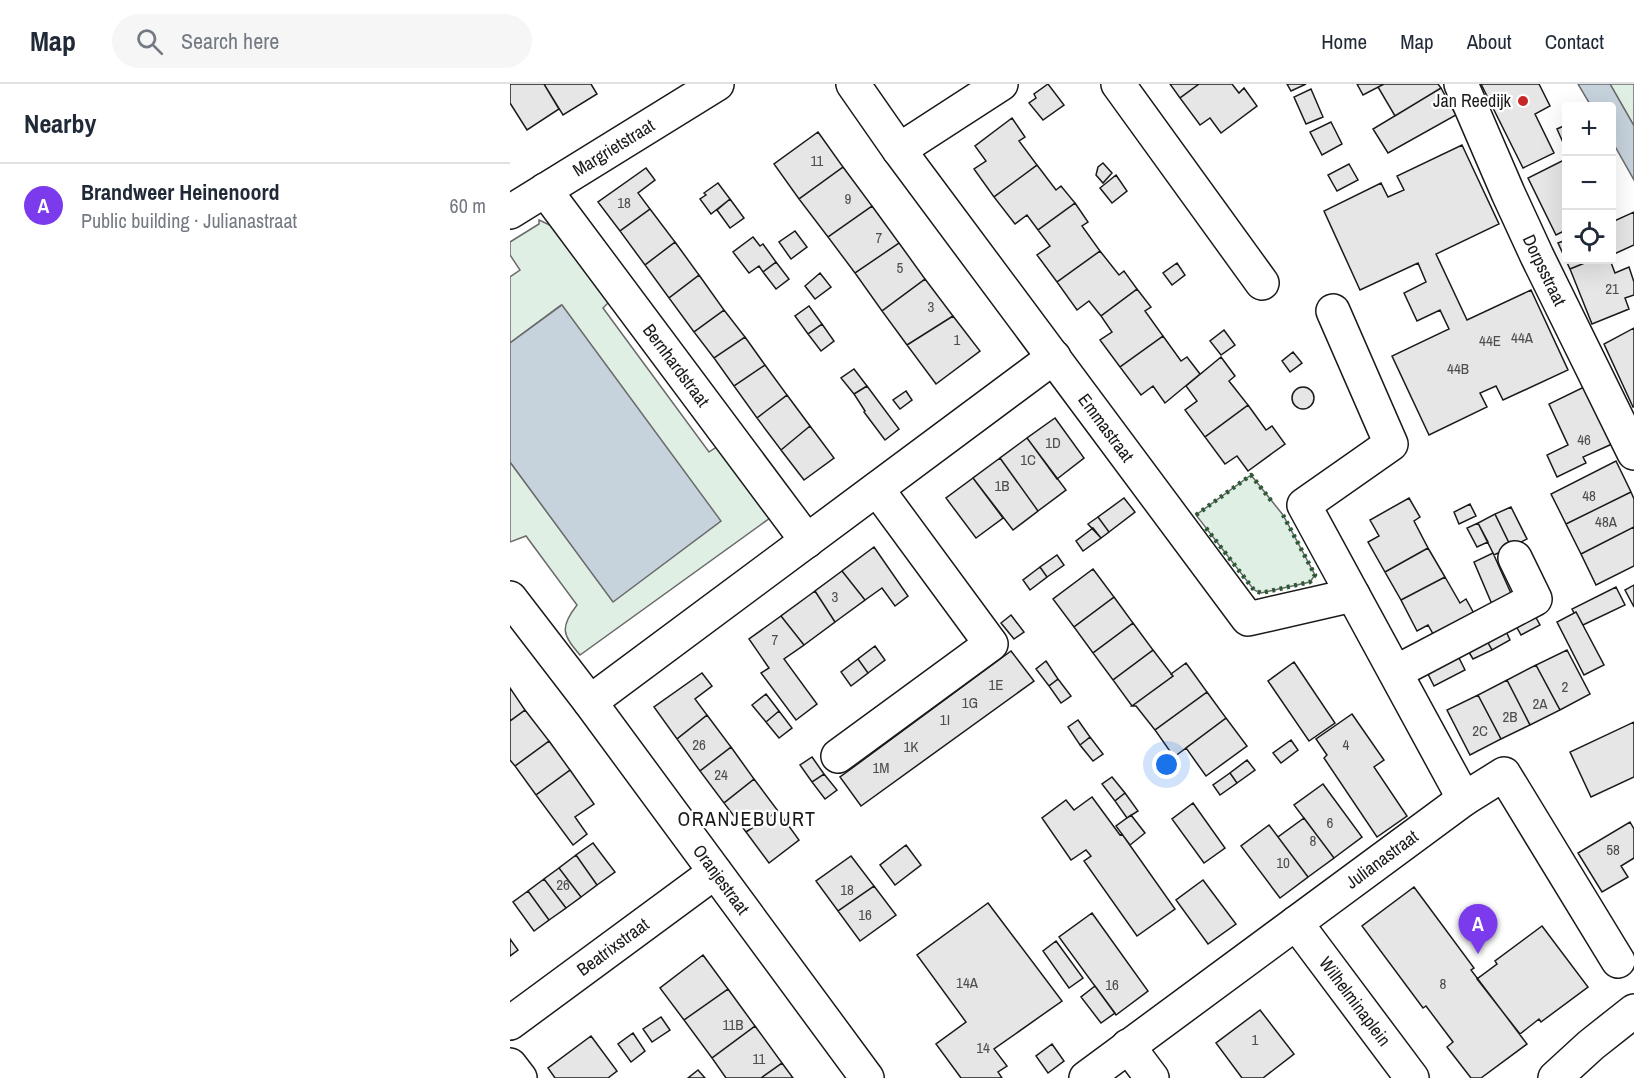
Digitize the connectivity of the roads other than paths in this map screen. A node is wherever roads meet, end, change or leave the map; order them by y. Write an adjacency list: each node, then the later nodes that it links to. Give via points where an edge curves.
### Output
1 (717, 84): 7 (street, Margrietstraat)
2 (853, 84): 6 (street, Emmastraat)
3 (1001, 84): 6 (street)
4 (1118, 84): 9 (street)
5 (1461, 84): 12 (street, Dorpsstraat, via 1557,300)
6 (899, 150): 11 (street, Emmastraat)
7 (545, 190): 8 (street, Margrietstraat); 14 (street, Bernhardstraat)
8 (510, 212)
9 (1262, 283)
10 (1333, 310): 16 (street, via 1391,444 1304,505)
11 (1054, 357): 13 (street); 16 (street, Emmastraat, via 1248,619)
12 (1634, 453)
13 (877, 489): 14 (street); 20 (street, via 991,644)
14 (807, 541): 19 (street)
15 (1515, 558): 18 (street, via 1535,599)
16 (1353, 595): 18 (street)
17 (510, 598): 19 (street, Oranjestraat)
18 (1396, 672): 21 (street)
19 (590, 702): 22 (street, Oranjestraat)
20 (838, 756)
21 (1464, 799): 23 (street, Julianastraat); 24 (street, Julianastraat, via 1504,774)
22 (715, 872): 26 (street, Beatrixstraat); 30 (street, Oranjestraat)
23 (1296, 923): 27 (street, Julianastraat); 33 (street, Wilhelminaplein)
24 (1618, 961)
25 (1634, 1011): 34 (street)
26 (510, 1023)
27 (1128, 1046): 31 (street, Julianastraat); 32 (street)
28 (510, 1065): 29 (street)
29 (519, 1078)
30 (867, 1078)
31 (1086, 1078)
32 (1152, 1078)
33 (1412, 1078)
34 (1555, 1078)

